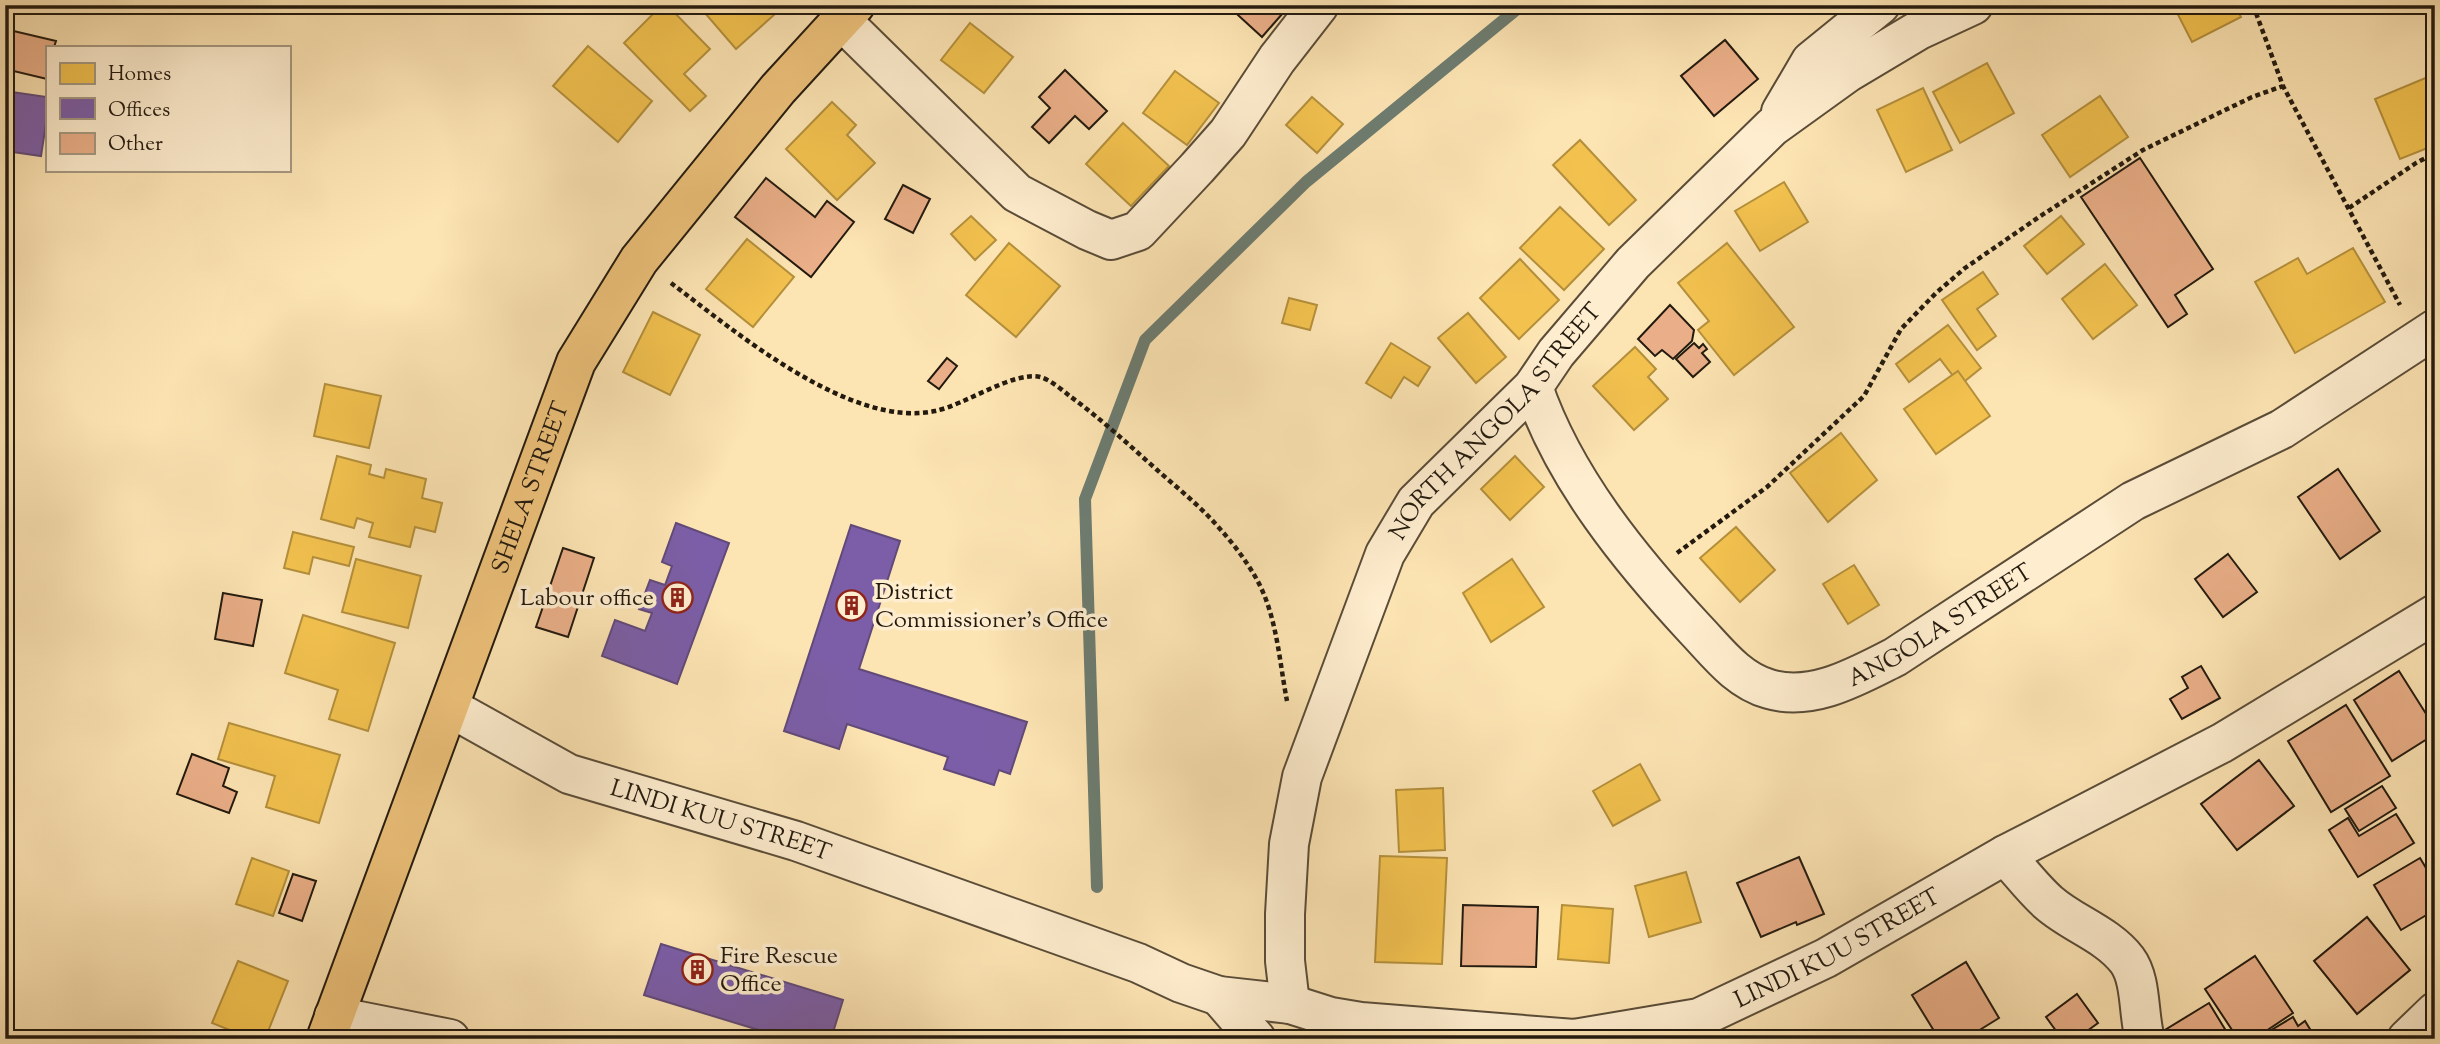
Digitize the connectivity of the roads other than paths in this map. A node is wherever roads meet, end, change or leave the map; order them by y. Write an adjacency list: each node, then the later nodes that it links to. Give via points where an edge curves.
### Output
1 (1319, 5): 4 (street, via 1228,133 1138,231 1111,240 1017,193)
2 (1880, 5): 5 (street, via 1811,61)
3 (1973, 5): 5 (street, NORTH ANGOLA STREET, via 1919,30 1847,73)
4 (848, 13): 9 (main road, SHELA STREET, via 778,89 639,260 576,362)
5 (1772, 127): 7 (street, NORTH ANGOLA STREET, via 1633,263)
6 (2427, 334): 7 (street, ANGOLA STREET, via 2282,429 2133,501 1895,657 1813,692 1770,690 1737,674 1646,577 1572,472 1544,421)
7 (1533, 387): 12 (street, NORTH ANGOLA STREET, via 1416,502 1385,554 1302,777 1289,844 1285,914)
8 (2435, 614): 10 (street, LINDI KUU STREET, via 2222,743)
9 (449, 707): 11 (street, LINDI KUU STREET, via 569,774 796,841); 14 (main road, SHELA STREET)
10 (2005, 855): 15 (street, LINDI KUU STREET, via 1826,958 1699,1018 1574,1039); 18 (street, via 2049,904 2104,938 2128,962)
11 (1219, 996): 12 (street, LINDI KUU STREET); 17 (street)
12 (1290, 1004): 15 (street, LINDI KUU STREET)
13 (2435, 1012): 19 (street)
14 (330, 1027): 16 (street)
15 (1363, 1031)
16 (450, 1039)
17 (1256, 1039)
18 (2145, 1039)
19 (2407, 1039)

